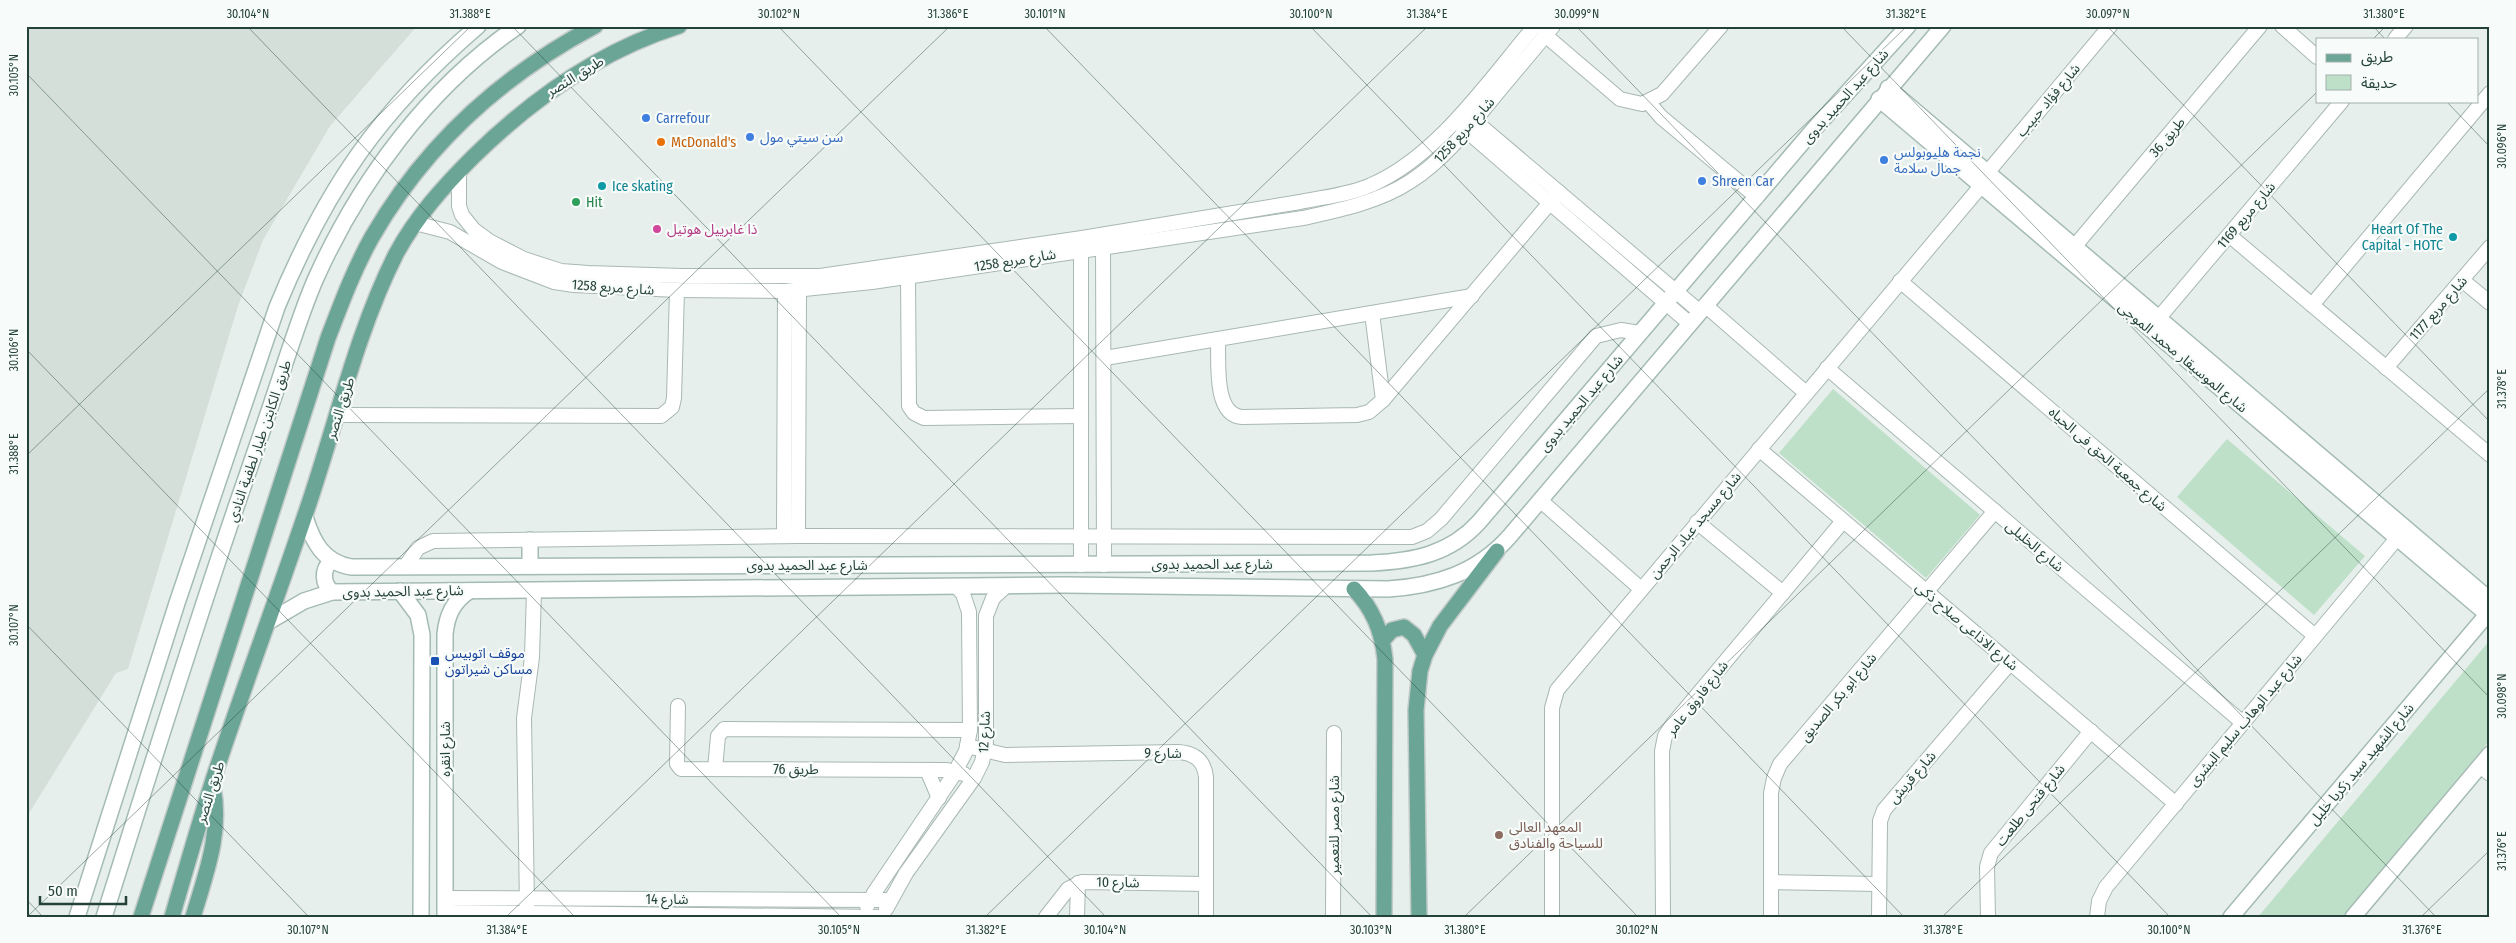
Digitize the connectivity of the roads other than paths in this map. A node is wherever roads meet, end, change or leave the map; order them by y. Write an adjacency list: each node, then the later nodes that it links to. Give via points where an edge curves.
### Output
1 (478, 26): 121 (main road, طريق الكابتن طيار لطفية النادي, via 440,59 380,124 335,187 294,266 277,307 177,603)
2 (518, 26): 122 (main road, طريق الكابتن طيار لطفية النادي, via 456,78 407,130 348,213 318,272 195,628)
3 (595, 26): 123 (main road, طريق النصر, via 555,47 511,77 471,113 400,193 371,238 347,287 328,338)
4 (679, 26): 21 (main road, طريق النصر, via 624,47 549,90 494,136)
5 (1721, 26): 18 (street, via 1662,94)
6 (1908, 26): 23 (main road, شارع عبد الحميد بدوى)
7 (1943, 26): 16 (main road, شارع عبد الحميد بدوى)
8 (2110, 26): 22 (street, شارع فؤاد حبيب)
9 (2260, 26): 32 (street, طريق 36)
10 (2282, 26): 14 (street)
11 (2406, 26): 13 (street)
12 (1544, 29): 18 (street, via 1620,99 1634,104); 19 (street, شارع مربع 1258); 20 (street, شارع مربع 1258)
13 (2396, 38)
14 (2316, 56)
15 (2490, 93): 42 (street)
16 (1884, 94): 22 (main road, شارع الموسيقار محمد الموجى); 43 (main road, شارع عبد الحميد بدوى)
17 (2341, 102): 28 (street, شارع مربع 1169)
18 (1649, 103): 23 (street, via 1661,117)
19 (1459, 116): 20 (street); 25 (street, شارع مربع 1258, via 1420,155 1382,180 1355,191)
20 (1471, 126): 24 (street); 26 (street, شارع مربع 1258, via 1425,171 1393,191 1350,207)
21 (459, 171): 27 (main road, طريق النصر); 33 (street, شارع مربع 1258, via 459,206 474,230 506,251 561,271 683,276)
22 (1984, 180): 32 (main road, شارع الموسيقار محمد الموجى); 36 (street, شارع مسجد عباد الرحمن)
23 (1757, 197): 40 (main road, شارع عبد الحميد بدوى)
24 (1555, 198): 39 (street); 40 (street)
25 (1300, 202): 26 (street); 29 (street, شارع مربع 1258)
26 (1303, 218): 29 (street, شارع مربع 1258)
27 (415, 223): 37 (street, شارع مربع 1258, via 450,232 502,262 554,282); 54 (main road, طريق النصر, via 396,254 377,296)
28 (2229, 235): 42 (street); 46 (street, شارع مربع 1169)
29 (1103, 241): 30 (street, شارع مربع 1258); 49 (street)
30 (1081, 244): 33 (street, شارع مربع 1258); 34 (street, شارع مربع 1258); 55 (street)
31 (2490, 247): 35 (street, شارع مربع 1177)
32 (2069, 252): 46 (main road, شارع الموسيقار محمد الموجى)
33 (872, 276): 34 (street, شارع مربع 1258); 38 (street, شارع مربع 1258)
34 (908, 277): 55 (street, via 909,406 914,413 924,418)
35 (2462, 280): 41 (street); 51 (street, شارع مربع 1177)
36 (1900, 281): 50 (street, شارع مسجد عباد الرحمن); 89 (street, شارع جمعية الحق فى الحياه)
37 (677, 290): 38 (street, شارع مربع 1258); 54 (street, via 674,398 669,410 661,416)
38 (792, 291): 64 (street); 65 (street)
39 (1472, 296): 44 (street); 53 (street)
40 (1671, 297): 43 (street); 45 (street); 47 (main road, شارع عبد الحميد بدوى)
41 (2490, 303)
42 (2312, 305): 51 (street)
43 (1702, 308): 45 (main road, شارع عبد الحميد بدوى); 52 (street)
44 (1372, 313): 48 (street); 53 (street)
45 (1689, 323): 58 (main road, شارع عبد الحميد بدوى)
46 (2154, 324): 63 (main road, شارع الموسيقار محمد الموجى)
47 (1640, 333): 67 (street, via 1621,330 1596,336 1441,519 1420,534 1403,537); 72 (main road, شارع عبد الحميد بدوى, via 1475,526 1462,539 1439,551 1422,558 1372,563)
48 (1218, 339): 49 (street); 53 (street, via 1221,398 1224,408 1232,415 1357,415 1369,412)
49 (1105, 358): 67 (street)
50 (1827, 368): 52 (street, شارع مسجد عباد الرحمن); 59 (street, شارع الخليلى)
51 (2386, 368): 57 (street)
52 (1806, 393): 56 (street, شارع مسجد عباد الرحمن)
53 (1383, 400)
54 (338, 415): 60 (main road, طريق النصر)
55 (1081, 416): 66 (street)
56 (1759, 449): 61 (street, شارع الاذاعى صلاح ذكى); 62 (street, شارع مسجد عباد الرحمن)
57 (2490, 455)
58 (1540, 501): 69 (main road, شارع عبد الحميد بدوى); 78 (street)
59 (1995, 512): 83 (street, شارع ابو بكر الصديق); 94 (street, شارع الخليلى)
60 (305, 517): 70 (main road, via 316,544); 86 (main road, طريق النصر)
61 (1843, 521): 83 (street, شارع الاذاعى صلاح ذكى); 84 (street, شارع فاروق عامر)
62 (1698, 522): 78 (street, شارع مسجد عباد الرحمن); 84 (street)
63 (2401, 533): 85 (main road, شارع الموسيقار محمد الموجى); 89 (street, شارع عبد الوهاب سليم البشرى)
64 (784, 536): 65 (street); 68 (street)
65 (798, 536): 66 (street)
66 (1081, 537): 67 (street); 71 (street)
67 (1104, 537): 72 (street)
68 (530, 540): 73 (street, via 433,542 418,548); 74 (main road)
69 (1497, 551): 77 (main road, شارع عبد الحميد بدوى, via 1469,570 1440,581 1406,588); 91 (main road, شارع عبد الحميد بدوى, via 1450,611)
70 (331, 561): 73 (main road, شارع عبد الحميد بدوى, via 351,567); 82 (main road, via 324,574 325,584)
71 (1081, 565): 72 (main road, شارع عبد الحميد بدوى); 74 (main road, شارع عبد الحميد بدوى)
72 (1104, 565)
73 (406, 566): 74 (main road, شارع عبد الحميد بدوى)
74 (530, 566)
75 (956, 586): 76 (main road, شارع عبد الحميد بدوى); 79 (main road, شارع عبد الحميد بدوى); 95 (street, شارع 12, via 963,594 969,612)
76 (1006, 586): 77 (main road, شارع عبد الحميد بدوى); 99 (street, شارع 12, via 993,598 986,616)
77 (1354, 588): 90 (main road, via 1374,616)
78 (1641, 589): 135 (street, شارع مسجد عباد الرحمن, via 1560,684 1555,695 1552,708)
79 (534, 590): 81 (main road, شارع عبد الحميد بدوى); 112 (street, via 532,657 524,718)
80 (400, 591): 81 (main road, شارع عبد الحميد بدوى); 82 (main road, شارع عبد الحميد بدوى); 88 (main road, شارع انقره, via 413,606)
81 (469, 591): 87 (main road, شارع انقره, via 454,605)
82 (332, 592): 86 (main road, شارع عبد الحميد بدوى, via 304,601)
83 (1927, 592): 92 (street, شارع الاذاعى صلاح ذكى); 108 (street, شارع ابو بكر الصديق, via 1777,771 1771,793)
84 (1783, 593): 136 (street, شارع فاروق عامر, via 1665,736 1662,751)
85 (2489, 608): 141 (main road, شارع الشهيد سيد زكريا خليل)
86 (268, 622): 105 (main road, طريق النصر)
87 (446, 624): 88 (main road, via 434,620); 117 (main road, شارع انقره)
88 (421, 625): 126 (main road, شارع انقره)
89 (2315, 636): 94 (street, شارع عبد الوهاب سليم البشرى)
90 (1383, 640): 91 (main road, via 1392,630 1404,627 1414,634); 133 (main road)
91 (1425, 655): 134 (main road, شارع عبد الحميد بدوى, via 1416,710)
92 (2010, 663): 96 (street, شارع الاذاعى صلاح ذكى); 111 (street, شارع قريش, via 1884,810 1880,821)
93 (678, 706): 101 (street, طريق 76, via 678,766 682,769)
94 (2243, 723): 107 (street, شارع عبد الوهاب سليم البشرى)
95 (970, 730): 98 (street, شارع 12); 101 (street, via 724,729 718,734)
96 (2090, 731): 107 (street, شارع الاذاعى صلاح ذكى); 139 (street, شارع فتحى طلعت, via 1991,853 1987,867)
97 (1334, 733): 132 (street, شارع مصر للتعمير)
98 (967, 746): 99 (street, شارع 9); 103 (street, شارع 12)
99 (985, 752): 104 (street, شارع 12); 110 (street, شارع 9, via 1004,755 1178,752 1195,756 1202,763 1206,777)
100 (2486, 765): 142 (main road)
101 (715, 769): 102 (street, طريق 76)
102 (927, 770): 103 (street, طريق 76); 106 (street)
103 (957, 771): 104 (street, طريق 76); 106 (street, شارع 12)
104 (974, 778): 116 (street, شارع 12)
105 (212, 782): 124 (main road, طريق النصر); 125 (main road, via 216,833)
106 (939, 798): 115 (street, شارع 12)
107 (2176, 804): 140 (street, شارع عبد الوهاب سليم البشرى, via 2106,887 2099,901)
108 (1771, 882): 111 (street); 137 (street, شارع ابو بكر الصديق)
109 (1078, 883): 110 (street, شارع 10); 129 (street, شارع 10, via 1068,889); 130 (street)
110 (1206, 884): 131 (street, شارع 9)
111 (1879, 884): 138 (street, شارع قريش)
112 (527, 898): 113 (street, شارع 14); 117 (street, شارع 14); 118 (street)
113 (669, 899): 114 (street, شارع 14); 119 (street)
114 (684, 899): 115 (street, شارع 14); 120 (street)
115 (870, 900): 116 (street, شارع 14); 127 (street, شارع 12)
116 (889, 900): 128 (street, شارع 12)
117 (445, 909): 118 (street, شارع 14)
118 (527, 915): 119 (street, شارع 14)
119 (669, 916): 120 (street, شارع 14)
120 (684, 916): 127 (street, شارع 14)
121 (77, 917)
122 (104, 917)
123 (140, 917)
124 (172, 917)
125 (193, 917)
126 (422, 917)
127 (864, 917): 128 (street, شارع 14)
128 (883, 917)
129 (1046, 917)
130 (1078, 917)
131 (1206, 917)
132 (1333, 917)
133 (1384, 917)
134 (1419, 917)
135 (1552, 917)
136 (1663, 917)
137 (1771, 917)
138 (1879, 917)
139 (1988, 917)
140 (2097, 917)
141 (2231, 917)
142 (2353, 917)

